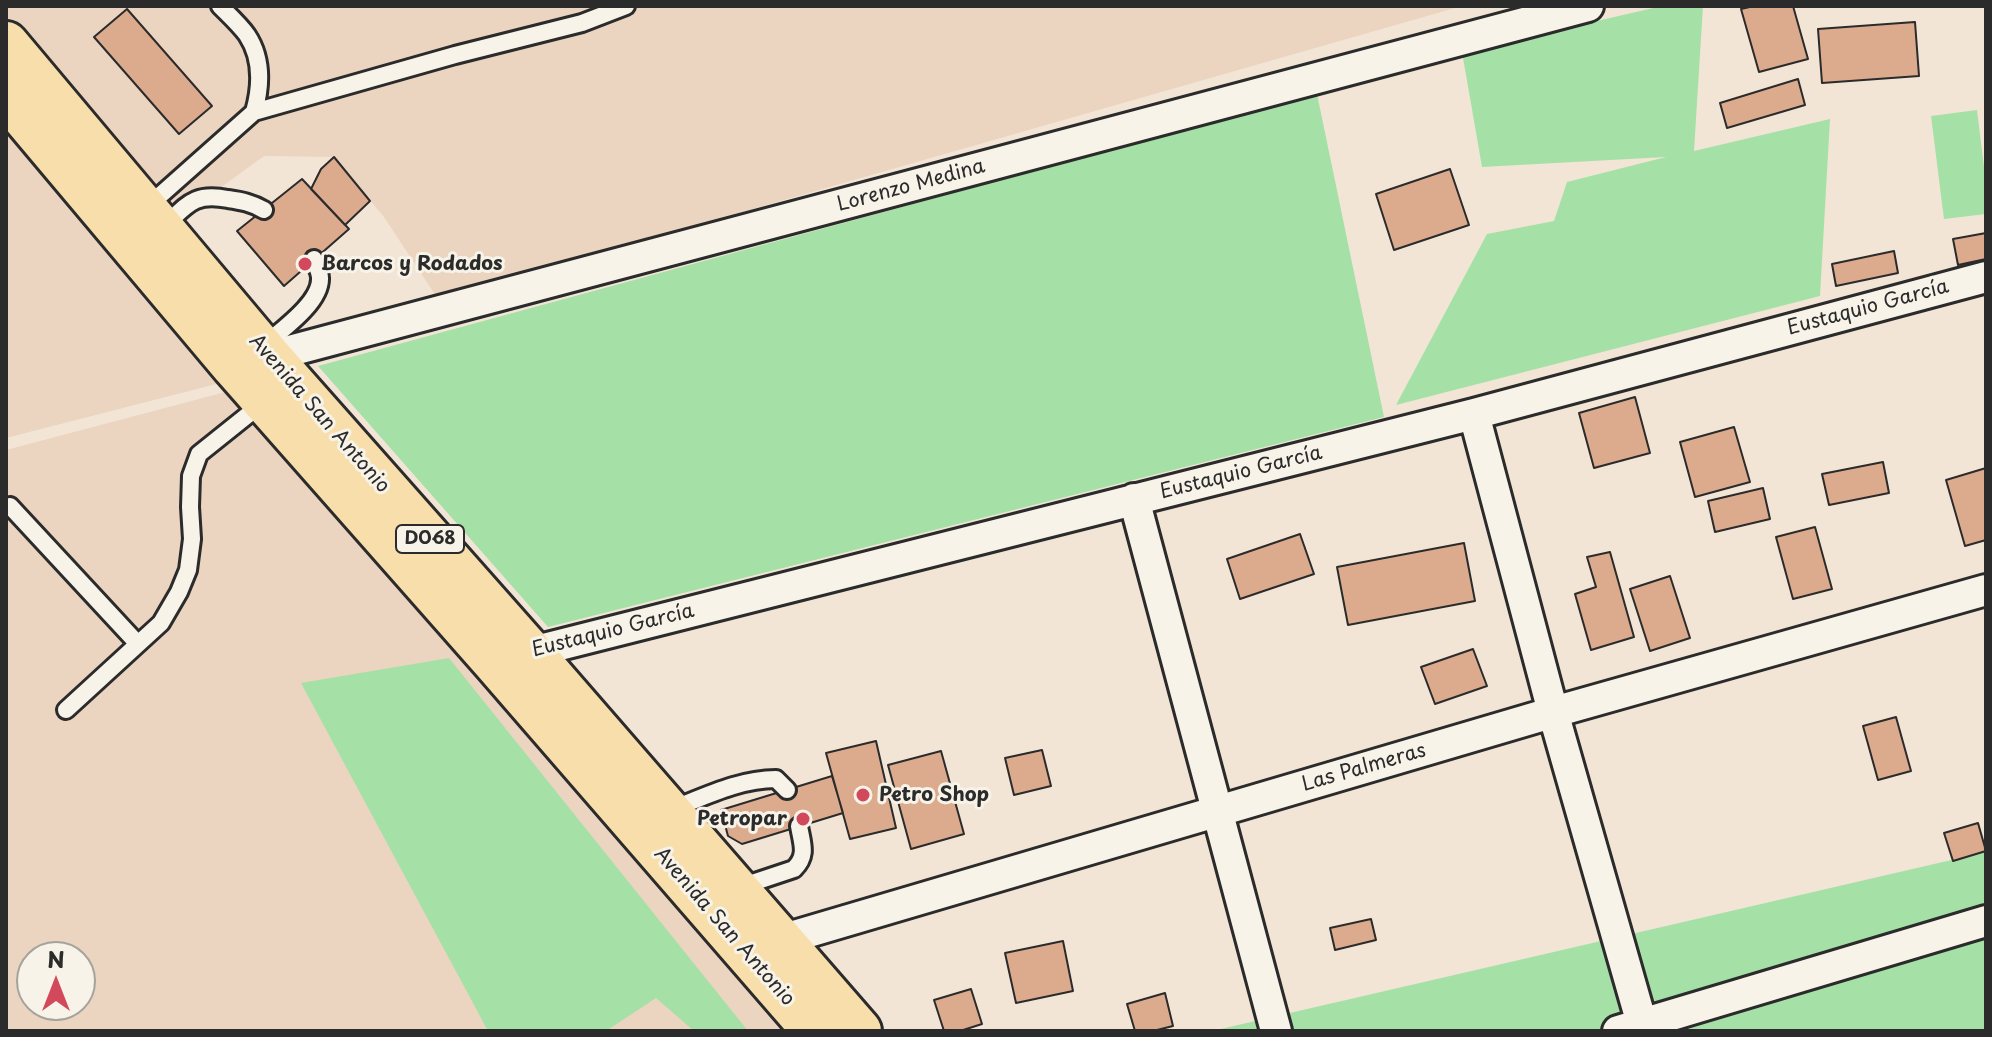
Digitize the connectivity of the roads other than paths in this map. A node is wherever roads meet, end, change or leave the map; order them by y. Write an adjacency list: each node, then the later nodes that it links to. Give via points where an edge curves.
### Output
1 (220, 6): 6 (lane, via 248,36 257,58)
2 (626, 6): 6 (lane, via 582,23)
3 (1588, 6): 11 (street, Lorenzo Medina)
4 (6, 44): 8 (main road, Avenida San Antonio / D068)
5 (6, 95): 11 (main road, Avenida San Antonio / D068)
6 (254, 112): 8 (lane)
7 (264, 210): 8 (lane, via 252,203 205,196)
8 (152, 219): 11 (main road, Avenida San Antonio / D068)
9 (314, 259): 11 (lane, via 320,277 317,291)
10 (1986, 277): 13 (street, Eustaquio García)
11 (254, 357): 12 (main road, Avenida San Antonio / D068); 18 (main road, Avenida San Antonio / D068)
12 (265, 401): 17 (lane, via 199,454 191,476 188,570 161,623); 18 (main road, Avenida San Antonio / D068)
13 (1474, 414): 14 (street, Eustaquio García); 20 (street)
14 (1134, 499): 18 (street, Eustaquio García); 23 (street)
15 (10, 506): 17 (lane)
16 (1986, 590): 20 (street, Las Palmeras)
17 (138, 644): 19 (lane)
18 (512, 657): 22 (main road, Avenida San Antonio / D068); 27 (main road, Avenida San Antonio / D068)
19 (66, 710)
20 (1553, 712): 23 (street, Las Palmeras); 28 (street)
21 (787, 790): 22 (lane, via 776,779 760,779)
22 (668, 811): 25 (main road, Avenida San Antonio / D068)
23 (1218, 811): 27 (street, Las Palmeras); 31 (street)
24 (799, 826): 25 (lane, via 803,856 794,869)
25 (735, 889): 27 (main road, Avenida San Antonio / D068)
26 (1986, 921): 28 (street)
27 (761, 945): 29 (main road, Avenida San Antonio / D068); 30 (main road, Avenida San Antonio / D068)
28 (1634, 1029)
29 (815, 1031)
30 (859, 1031)
31 (1276, 1031)

